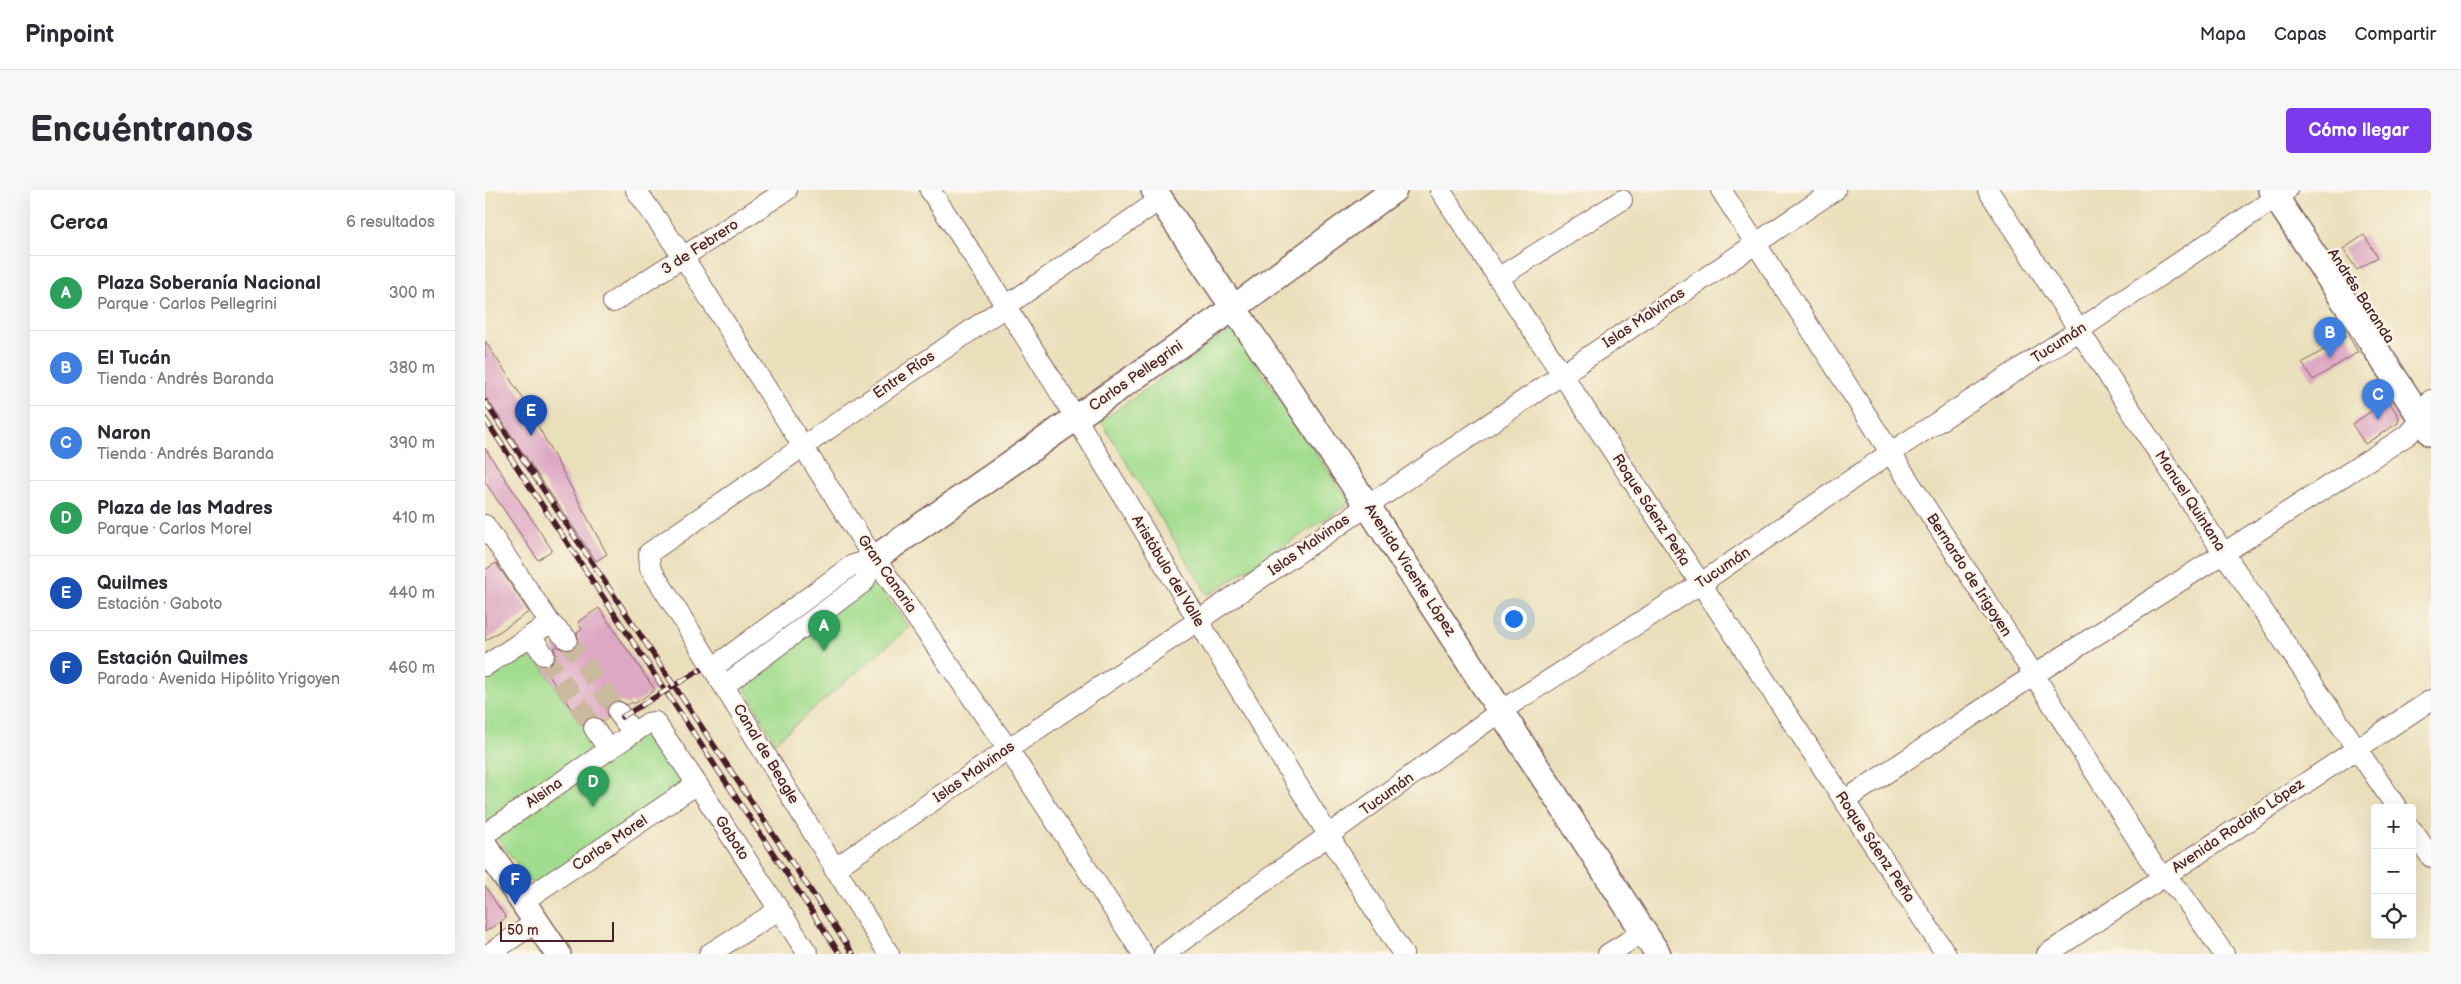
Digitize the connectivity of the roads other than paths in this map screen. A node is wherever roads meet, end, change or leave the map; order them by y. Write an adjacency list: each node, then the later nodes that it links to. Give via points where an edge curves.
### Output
1 (637, 190): 13 (street, Gran Canaria)
2 (787, 190): 13 (street, 3 de Febrero)
3 (930, 190): 16 (street, Aristóbulo del Valle)
4 (1394, 190): 17 (main road, Carlos Pellegrini)
5 (1441, 190): 14 (street, Roque Sáenz Peña)
6 (1721, 190): 12 (street, Bernardo de Irigoyen)
7 (1835, 190): 12 (street, Islas Malvinas)
8 (1989, 190): 18 (street, Manuel Quintana)
9 (2281, 192): 18 (street, Tucumán); 20 (main road, Andrés Baranda)
10 (1157, 195): 16 (street, Entre Ríos); 17 (main road, Avenida Vicente López)
11 (1621, 200): 14 (street)
12 (1755, 243): 19 (street, Islas Malvinas); 23 (street, Bernardo de Irigoyen)
13 (684, 258): 15 (street, 3 de Febrero); 22 (street, Gran Canaria)
14 (1498, 278): 19 (street, Roque Sáenz Peña)
15 (613, 302)
16 (1007, 305): 21 (street, Aristóbulo del Valle); 22 (street, Entre Ríos)
17 (1235, 307): 21 (main road, Carlos Pellegrini); 24 (main road, Avenida Vicente López)
18 (2079, 330): 23 (street, Tucumán); 26 (street, Manuel Quintana)
19 (1561, 373): 24 (street, Islas Malvinas); 29 (street, Roque Sáenz Peña)
20 (2429, 411): 26 (street, via 2409,434)
21 (1076, 418): 28 (main road, Carlos Pellegrini); 30 (street, Aristóbulo del Valle)
22 (803, 445): 27 (street, Entre Ríos); 28 (street, Gran Canaria)
23 (1890, 453): 29 (street, Tucumán); 37 (street, Bernardo de Irigoyen)
24 (1367, 505): 30 (street, Islas Malvinas); 40 (main road, Avenida Vicente López)
25 (485, 526): 31 (street)
26 (2223, 552): 37 (street); 46 (street, Manuel Quintana)
27 (649, 553): 36 (street, Canal de Beagle, via 650,568)
28 (875, 558): 36 (street, Carlos Pellegrini, via 851,566); 38 (street, via 864,582); 47 (street, Gran Canaria)
29 (1700, 584): 40 (street, Tucumán); 49 (street, Roque Sáenz Peña)
30 (1199, 622): 47 (street, Islas Malvinas); 53 (street, Aristóbulo del Valle)
31 (550, 623): 32 (street); 33 (street)
32 (531, 636): 34 (street); 35 (street)
33 (567, 639)
34 (544, 655)
35 (485, 666)
36 (714, 667): 38 (street, Canal de Beagle)
37 (2035, 674): 49 (street); 57 (street, Bernardo de Irigoyen)
38 (725, 685): 56 (street, Canal de Beagle)
39 (2431, 700): 46 (street, Avenida Rodolfo López)
40 (1502, 710): 53 (street, Tucumán); 61 (main road, Avenida Vicente López)
41 (618, 712): 44 (street)
42 (655, 722): 44 (street, Alsina); 48 (street, Gaboto)
43 (594, 728): 45 (street)
44 (633, 733): 45 (street, Alsina)
45 (608, 748): 51 (street, Alsina)
46 (2355, 748): 50 (street, Manuel Quintana); 57 (street, Avenida Rodolfo López)
47 (1008, 749): 56 (street, Islas Malvinas); 67 (street, Gran Canaria)
48 (697, 784): 58 (street, Carlos Morel); 59 (street, Gaboto)
49 (1844, 801): 72 (street, Roque Sáenz Peña)
50 (2394, 804)
51 (485, 834)
52 (2416, 836): 55 (street)
53 (1328, 837): 68 (street, Tucumán); 69 (street, Aristóbulo del Valle)
54 (485, 846): 58 (main road)
55 (2431, 857)
56 (835, 869): 66 (street, Canal de Beagle)
57 (2163, 876): 73 (street, Avenida Rodolfo López); 74 (street, Bernardo de Irigoyen, via 2181,893)
58 (522, 902): 60 (main road)
59 (779, 910): 64 (street); 65 (street, Gaboto)
60 (536, 922): 62 (street); 63 (main road)
61 (1644, 932): 70 (street); 71 (main road, Avenida Vicente López)
62 (489, 954)
63 (558, 954)
64 (709, 954)
65 (808, 954)
66 (889, 954)
67 (1143, 954)
68 (1165, 954)
69 (1403, 954)
70 (1608, 954)
71 (1658, 954)
72 (1946, 954)
73 (2047, 954)
74 (2224, 954)

